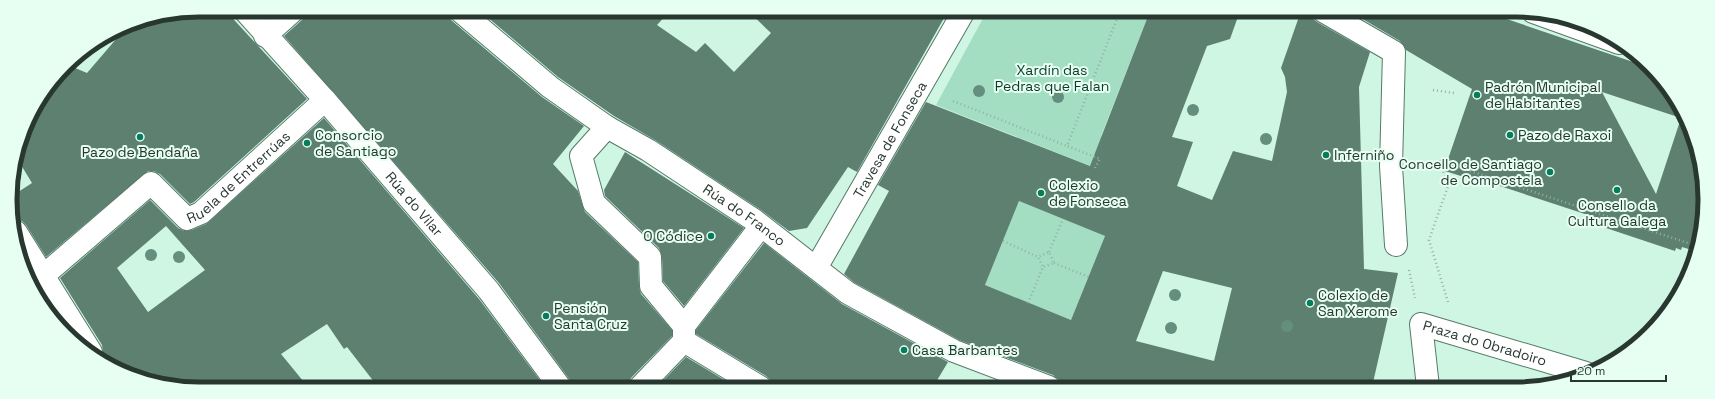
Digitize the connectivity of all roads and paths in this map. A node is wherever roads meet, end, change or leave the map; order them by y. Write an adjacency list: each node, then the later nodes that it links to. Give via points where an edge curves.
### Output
1 (250, 17): 7 (street, Rúa do Vilar)
2 (286, 17): 7 (street)
3 (467, 17): 12 (street, Rúa do Franco, via 550,87)
4 (961, 17): 25 (street, Travesa de Fonseca)
5 (1118, 17): 13 (path)
6 (1333, 17): 20 (street, via 1394,52 1391,166)
7 (265, 36): 10 (street, Rúa do Vilar)
8 (1433, 90): 9 (path)
9 (1454, 93)
10 (325, 100): 26 (street, Ruela de Entrerrúas, via 201,213 186,219 151,182); 34 (street, Rúa do Vilar, via 489,291)
11 (953, 101): 13 (path)
12 (607, 127): 16 (street, Rúa do Franco, via 648,150); 30 (street, via 581,156 594,203 650,256 651,286)
13 (1067, 146): 14 (path, via 1100,159)
14 (1095, 168)
15 (1063, 219): 21 (path)
16 (761, 226): 25 (street, Rúa do Franco); 30 (street)
17 (1003, 241): 22 (path)
18 (22, 242): 26 (street)
19 (1692, 244): 31 (path, via 1440,161 1448,186 1429,240)
20 (1396, 245): 29 (path, via 1406,260)
21 (1049, 252): 22 (path); 23 (path)
22 (1038, 257): 24 (path)
23 (1054, 263): 24 (path); 27 (path)
24 (1043, 267): 28 (path)
25 (816, 268): 37 (street, Rúa do Franco, via 848,293 954,351)
26 (43, 276): 32 (street)
27 (1089, 277)
28 (1028, 303)
29 (1421, 324): 31 (street, Praza do Obradoiro); 38 (street, Praza do Obradoiro)
30 (684, 333): 35 (street); 36 (street)
31 (1458, 335): 33 (street, Praza do Obradoiro)
32 (84, 341)
33 (1578, 371)
34 (556, 382)
35 (644, 382)
36 (753, 382)
37 (1036, 382)
38 (1427, 382)

